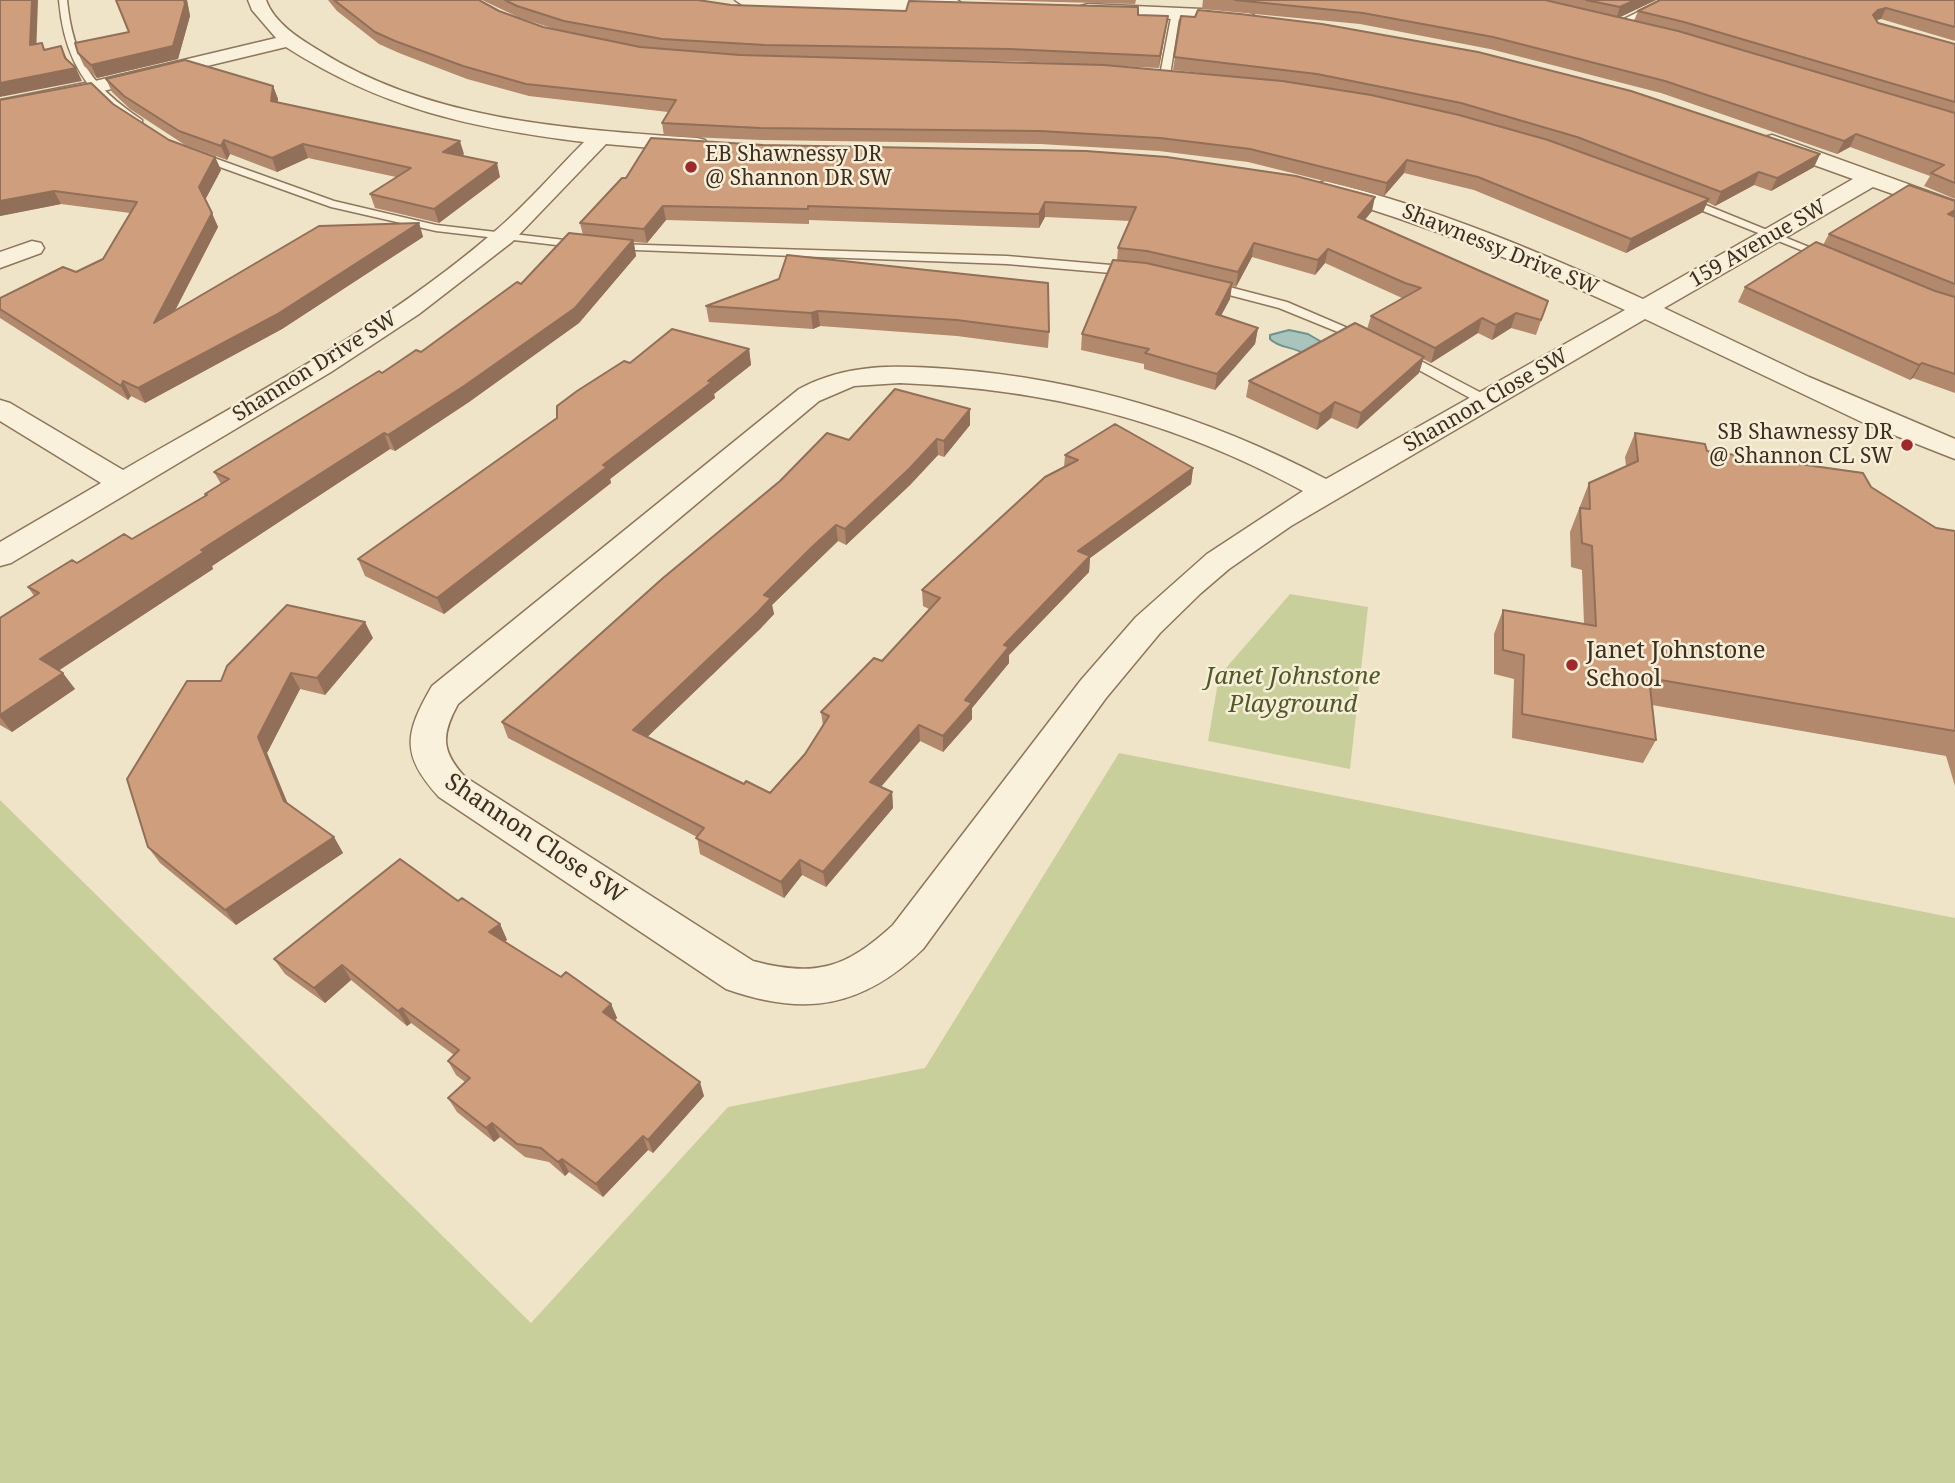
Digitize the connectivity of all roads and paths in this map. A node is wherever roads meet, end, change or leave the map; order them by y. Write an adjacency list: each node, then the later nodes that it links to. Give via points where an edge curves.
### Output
1 (63, 0): 17 (lane, via 78,68)
2 (257, 0): 13 (street)
3 (744, 0): 5 (street)
4 (1669, 0): 11 (lane)
5 (875, 2): 7 (street)
6 (1175, 6): 8 (street); 9 (street); 15 (lane)
7 (970, 7)
8 (1066, 9)
9 (1271, 21)
10 (1607, 21): 11 (lane)
11 (1619, 24): 12 (lane)
12 (1642, 29)
13 (290, 40): 17 (street); 21 (street, via 346,74 438,108)
14 (1153, 74): 15 (lane)
15 (1165, 75): 16 (lane)
16 (1177, 76)
17 (95, 88): 18 (street); 19 (lane)
18 (0, 106)
19 (147, 127)
20 (1749, 134): 24 (street)
21 (600, 138): 22 (street); 29 (street, Shannon Drive SW)
22 (726, 147)
23 (192, 154): 29 (lane, via 331,204 436,228)
24 (1872, 178): 27 (street); 28 (street, 159 Avenue SW)
25 (1300, 182): 35 (street, Shawnessy Drive SW, via 1453,227)
26 (1673, 195): 28 (lane)
27 (1955, 209)
28 (1772, 235): 31 (lane); 35 (street, 159 Avenue SW)
29 (503, 237): 33 (lane, via 646,250 1007,260); 41 (street, Shannon Drive SW, via 343,352)
30 (32, 248): 32 (street)
31 (1833, 260)
32 (0, 261)
33 (1145, 272)
34 (1200, 284): 36 (lane, via 1283,305)
35 (1644, 310): 38 (street, Shannon Close SW); 40 (street, Shawnessy Drive SW, via 1821,394)
36 (1379, 344)
37 (1391, 349): 38 (lane)
38 (1486, 401): 42 (street, Shannon Close SW)
39 (0, 409): 41 (street)
40 (1955, 450)
41 (123, 483): 43 (street, Shannon Drive SW)
42 (1328, 492): 42 (street, Shannon Close SW, via 1273,460 1184,424 1079,394 944,376 883,374 840,379 809,395 445,695 427,737 430,760 452,787 741,976 789,988 838,984 864,975 908,937 1112,664 1164,610 1229,554)
43 (0, 556)

